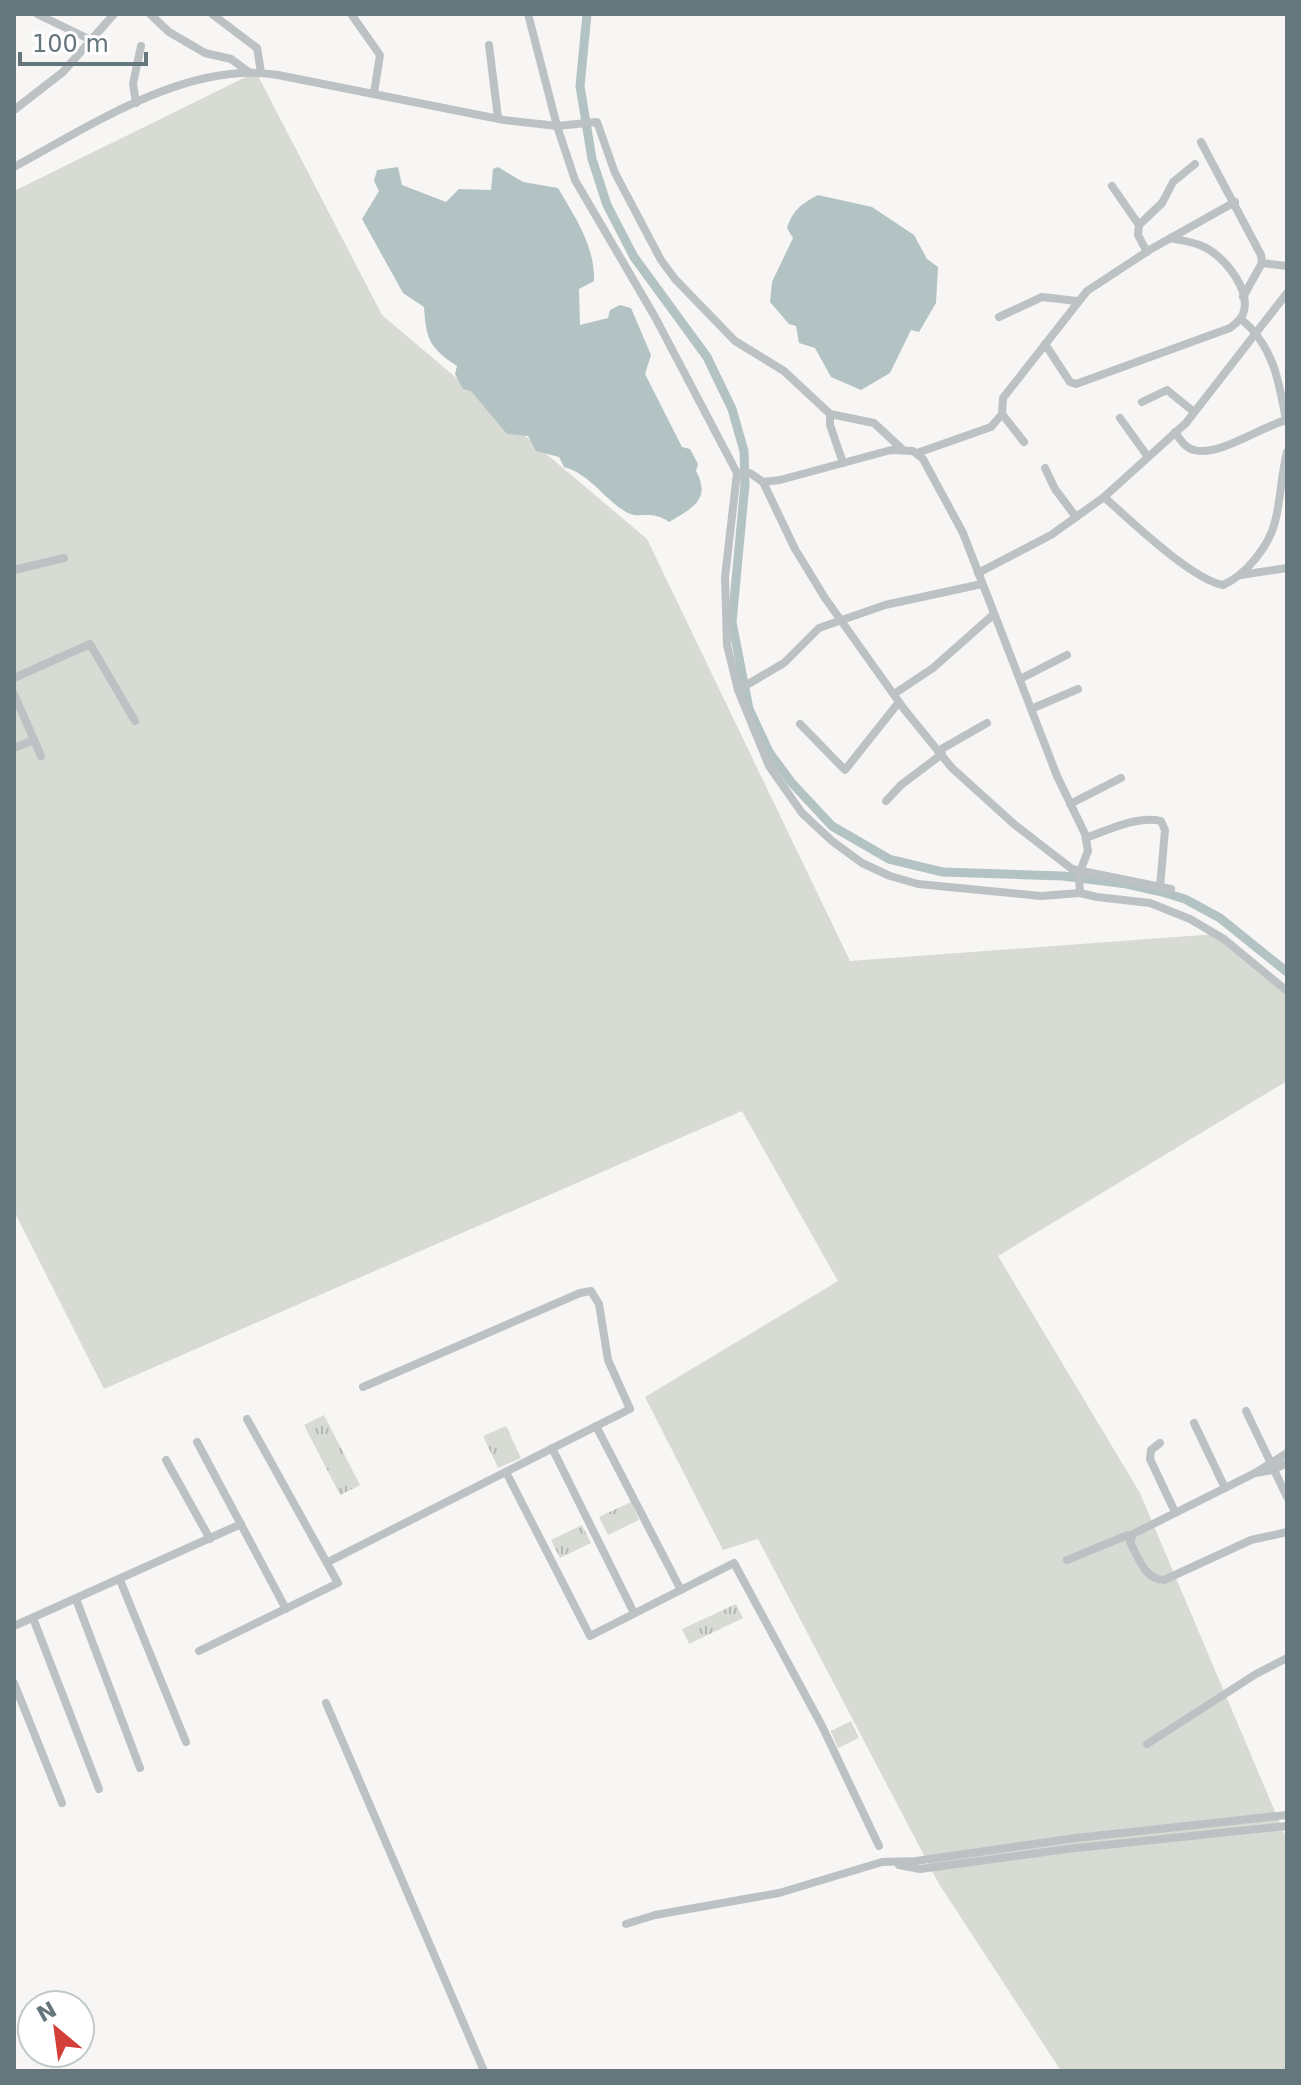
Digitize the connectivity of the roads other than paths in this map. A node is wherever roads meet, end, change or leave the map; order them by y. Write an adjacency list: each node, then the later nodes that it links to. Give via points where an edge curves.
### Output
1 (37, 14): 7 (street)
2 (114, 14): 7 (street)
3 (150, 14): 11 (street, via 169,32)
4 (212, 14): 10 (street, via 257,48)
5 (351, 14): 12 (street, via 380,55)
6 (528, 14): 16 (street)
7 (93, 41): 14 (street)
8 (489, 45): 15 (street)
9 (141, 46): 13 (street, via 133,84)
10 (261, 72): 11 (street); 12 (street)
11 (250, 73): 13 (street, via 194,80)
12 (374, 93): 15 (street)
13 (136, 103): 19 (street)
14 (14, 110)
15 (498, 118): 16 (street)
16 (557, 126): 36 (street, via 595,122 600,127 615,173 675,279 735,341 784,371); 48 (street, via 584,199)
17 (1201, 142): 21 (street)
18 (1195, 164): 22 (street, via 1173,182 1162,203)
19 (14, 167)
20 (1112, 186): 22 (street)
21 (1235, 202): 23 (street); 25 (street)
22 (1139, 225): 24 (street)
23 (1171, 238): 24 (street); 28 (street, via 1209,249 1228,266)
24 (1147, 252): 29 (street)
25 (1262, 263): 26 (street); 28 (street)
26 (1287, 266)
27 (1287, 293): 32 (street)
28 (1243, 297): 31 (street)
29 (1077, 301): 30 (street, via 1042,297); 33 (street)
30 (999, 317)
31 (1241, 319): 32 (street); 33 (street, via 1230,328 1076,384)
32 (1257, 332): 35 (street); 39 (street, via 1276,371)
33 (1045, 344): 37 (street, via 1003,398)
34 (1142, 402): 35 (street, via 1167,390)
35 (1194, 412): 40 (street)
36 (830, 414): 42 (street, via 874,423); 46 (street)
37 (1002, 414): 41 (street); 44 (street, via 991,427)
38 (1120, 418): 45 (street)
39 (1286, 420): 40 (street, via 1199,451 1185,446)
40 (1175, 432): 45 (street)
41 (1024, 442)
42 (902, 449): 44 (street); 46 (street)
43 (1287, 452): 56 (street, via 1274,526)
44 (917, 453): 55 (street, via 951,509)
45 (1148, 457): 50 (street)
46 (843, 463): 49 (street)
47 (1045, 468): 51 (street)
48 (743, 472): 49 (street); 63 (street, via 724,613 727,645)
49 (763, 482): 59 (street, via 795,549)
50 (1104, 497): 51 (street); 56 (street, via 1214,583 1227,584)
51 (1076, 517): 55 (street)
52 (64, 558): 54 (street)
53 (1287, 568): 56 (street)
54 (14, 570)
55 (978, 573): 57 (street)
56 (1240, 575)
57 (982, 584): 58 (street); 59 (street)
58 (994, 614): 62 (street); 66 (street)
59 (840, 619): 63 (street, via 819,628 784,663); 66 (street)
60 (1067, 655): 62 (street)
61 (14, 678): 68 (street, via 90,644)
62 (1020, 679): 67 (street)
63 (743, 688): 82 (street, via 769,766 802,813 862,863 918,884 1041,896)
64 (1078, 689): 67 (street)
65 (14, 694): 71 (street)
66 (896, 698): 70 (street, via 845,770); 73 (street)
67 (1031, 709): 77 (street)
68 (135, 721)
69 (987, 723): 73 (street)
70 (800, 724)
71 (34, 740): 72 (street); 74 (street)
72 (14, 748)
73 (940, 753): 76 (street); 79 (street, via 1015,825)
74 (41, 756)
75 (1121, 778): 77 (street)
76 (886, 801)
77 (1070, 804): 78 (street)
78 (1086, 838): 79 (street, via 1088,851); 80 (street, via 1132,823 1161,821 1165,830)
79 (1080, 876): 80 (street); 82 (street)
80 (1160, 887): 81 (street)
81 (1171, 889)
82 (1080, 893): 83 (street, via 1150,903 1190,919 1224,939)
83 (1287, 991)
84 (363, 1387): 88 (street, via 591,1291 599,1304 608,1360 630,1409)
85 (1246, 1411): 95 (street)
86 (247, 1419): 105 (street)
87 (1194, 1423): 97 (street)
88 (596, 1426): 91 (street); 107 (street)
89 (197, 1442): 100 (street)
90 (1160, 1443): 99 (street, via 1149,1453 1150,1459)
91 (552, 1448): 96 (street); 110 (street)
92 (1287, 1453): 95 (street)
93 (166, 1460): 103 (street)
94 (1287, 1463): 95 (street)
95 (1272, 1466): 97 (street); 98 (street)
96 (506, 1472): 105 (street); 110 (street, via 590,1636)
97 (1225, 1488): 99 (street)
98 (1287, 1497)
99 (1175, 1512): 102 (street)
100 (241, 1524): 103 (street); 109 (street)
101 (1287, 1532): 102 (street, via 1251,1540 1173,1577 1155,1580)
102 (1131, 1537): 104 (street, via 1118,1537)
103 (210, 1539): 106 (street)
104 (1067, 1560)
105 (328, 1562): 109 (street, via 338,1583)
106 (120, 1580): 108 (street); 117 (street)
107 (681, 1590): 110 (street); 124 (street, via 734,1563)
108 (76, 1599): 111 (street); 119 (street)
109 (286, 1609): 113 (street)
110 (634, 1613)
111 (33, 1618): 112 (street); 120 (street)
112 (14, 1626)
113 (199, 1651)
114 (1287, 1658): 118 (street)
115 (14, 1683): 121 (street)
116 (326, 1703): 127 (street)
117 (186, 1742)
118 (1147, 1744)
119 (140, 1768)
120 (99, 1789)
121 (62, 1803)
122 (1287, 1815): 125 (street)
123 (1287, 1826): 125 (street, via 920,1869)
124 (879, 1846)
125 (882, 1862): 126 (street, via 779,1893)
126 (626, 1924)
127 (484, 2071)

